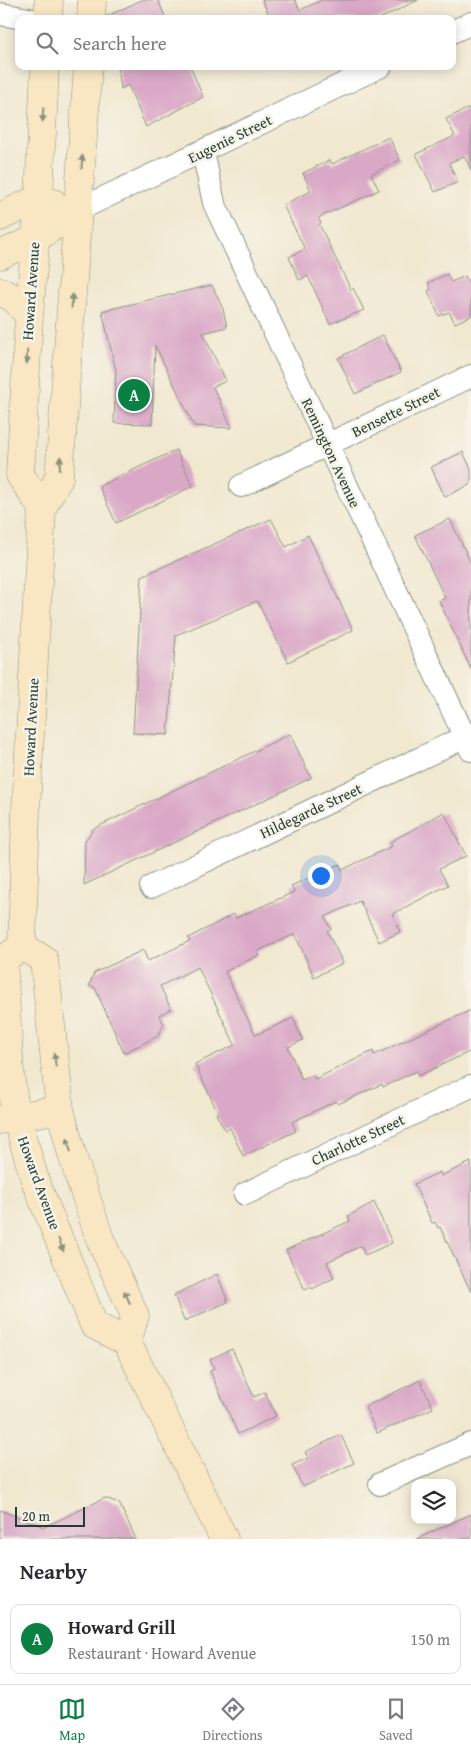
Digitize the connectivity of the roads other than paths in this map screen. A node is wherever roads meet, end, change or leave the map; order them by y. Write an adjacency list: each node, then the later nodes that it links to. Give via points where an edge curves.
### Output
1 (49, 0): 4 (main road)
2 (92, 0): 5 (main road)
3 (0, 14): 6 (street)
4 (48, 15)
5 (91, 15)
6 (15, 17)
7 (471, 23): 8 (street)
8 (456, 30)
9 (45, 70): 13 (main road, Howard Avenue, one-way to 13)
10 (88, 70): 14 (main road, Howard Avenue, one-way to 10)
11 (373, 70): 12 (street, Eugenie Street)
12 (204, 152): 14 (street, Eugenie Street); 21 (street, Remington Avenue, via 214,204)
13 (39, 198): 14 (main road); 15 (main road); 16 (main road, Howard Avenue)
14 (78, 210): 16 (main road, Eugenie Street); 23 (main road, Howard Avenue, one-way to 14, via 58,478)
15 (0, 217)
16 (35, 239): 17 (main road, Eugenie Street); 19 (main road, Howard Avenue)
17 (0, 255)
18 (0, 291): 19 (main road, via 15,299)
19 (29, 316): 23 (main road, Howard Avenue, one-way to 23, via 20,475)
20 (471, 376): 21 (street, Bensette Street)
21 (327, 445): 22 (street, Bensette Street); 24 (street, Remington Avenue)
22 (241, 486)
23 (42, 508): 26 (main road, Howard Avenue)
24 (469, 741): 25 (street, Hildegarde Street)
25 (151, 887)
26 (22, 946): 28 (main road, one-way to 26, via 44,960); 29 (main road, Howard Avenue, via 3,960 10,1073)
27 (471, 1086): 30 (street, Charlotte Street)
28 (60, 1109): 29 (main road); 31 (main road, one-way to 28, via 136,1316 100,1240 75,1167)
29 (8, 1118): 31 (main road, Howard Avenue, one-way to 31, via 94,1325)
30 (245, 1194)
31 (127, 1342): 34 (main road)
32 (471, 1444): 33 (street)
33 (380, 1484)
34 (224, 1539)

